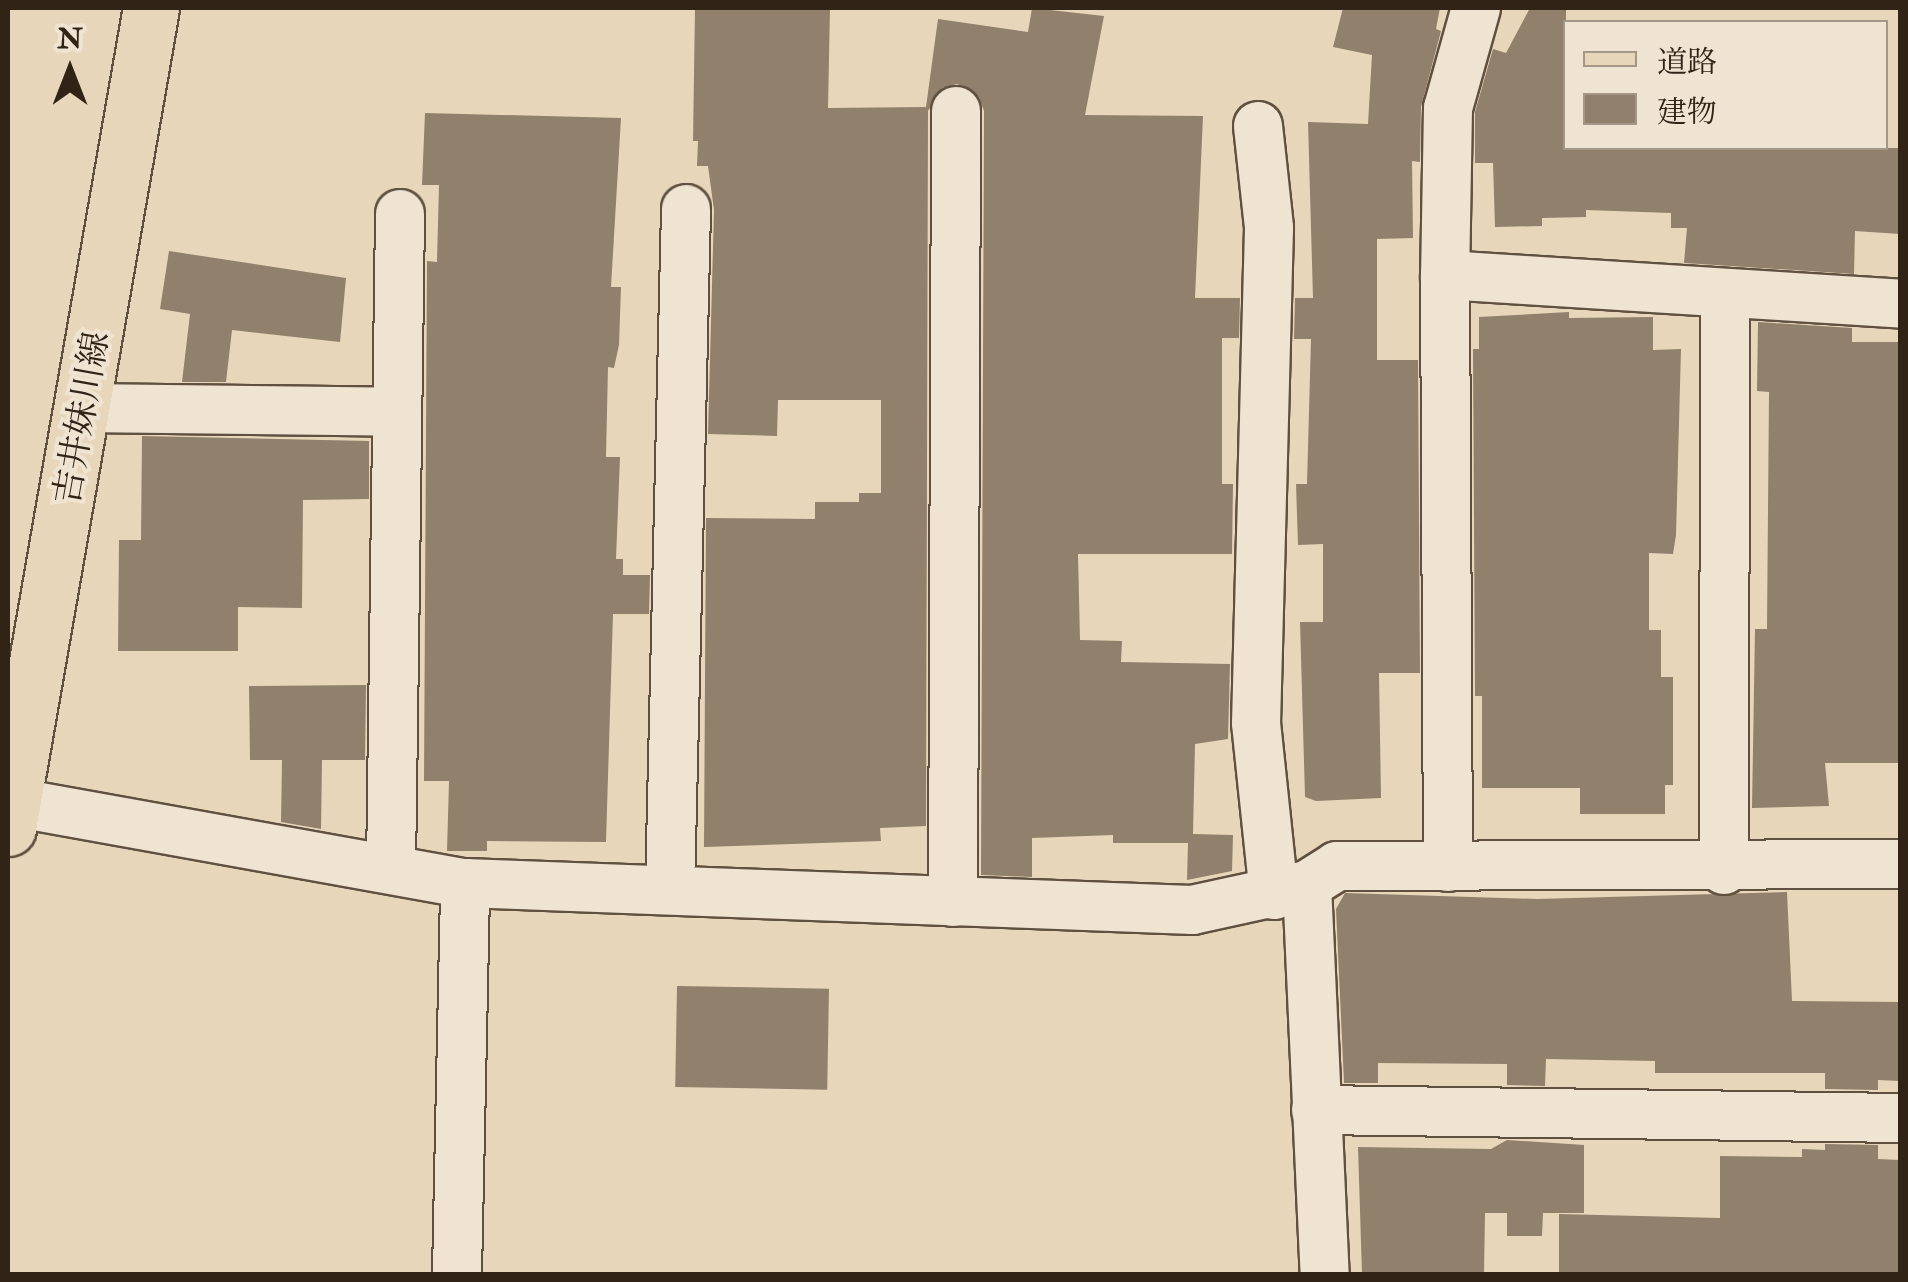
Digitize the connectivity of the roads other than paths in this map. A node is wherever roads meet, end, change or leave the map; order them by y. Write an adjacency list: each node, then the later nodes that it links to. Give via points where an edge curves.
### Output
1 (152, 8): 10 (main road, 吉井妹川線)
2 (1476, 8): 7 (street, via 1448,108)
3 (956, 111): 20 (street)
4 (1258, 126): 19 (street, via 1269,228 1256,723)
5 (686, 209): 18 (street)
6 (400, 214): 11 (street)
7 (1446, 275): 8 (street); 14 (street)
8 (1724, 292): 9 (street); 16 (street)
9 (1900, 304)
10 (84, 408): 11 (street); 12 (main road, 吉井妹川線)
11 (397, 412): 15 (street)
12 (10, 815): 15 (street)
13 (1900, 864): 16 (street)
14 (1448, 867): 16 (street); 19 (street, via 1337,866)
15 (391, 868): 17 (street)
16 (1724, 870)
17 (465, 883): 18 (street); 23 (street)
18 (670, 889): 20 (street)
19 (1291, 890): 20 (street, via 1192,910); 21 (street)
20 (953, 902)
21 (1316, 1110): 22 (street); 24 (street)
22 (1900, 1118)
23 (457, 1274)
24 (1325, 1274)

